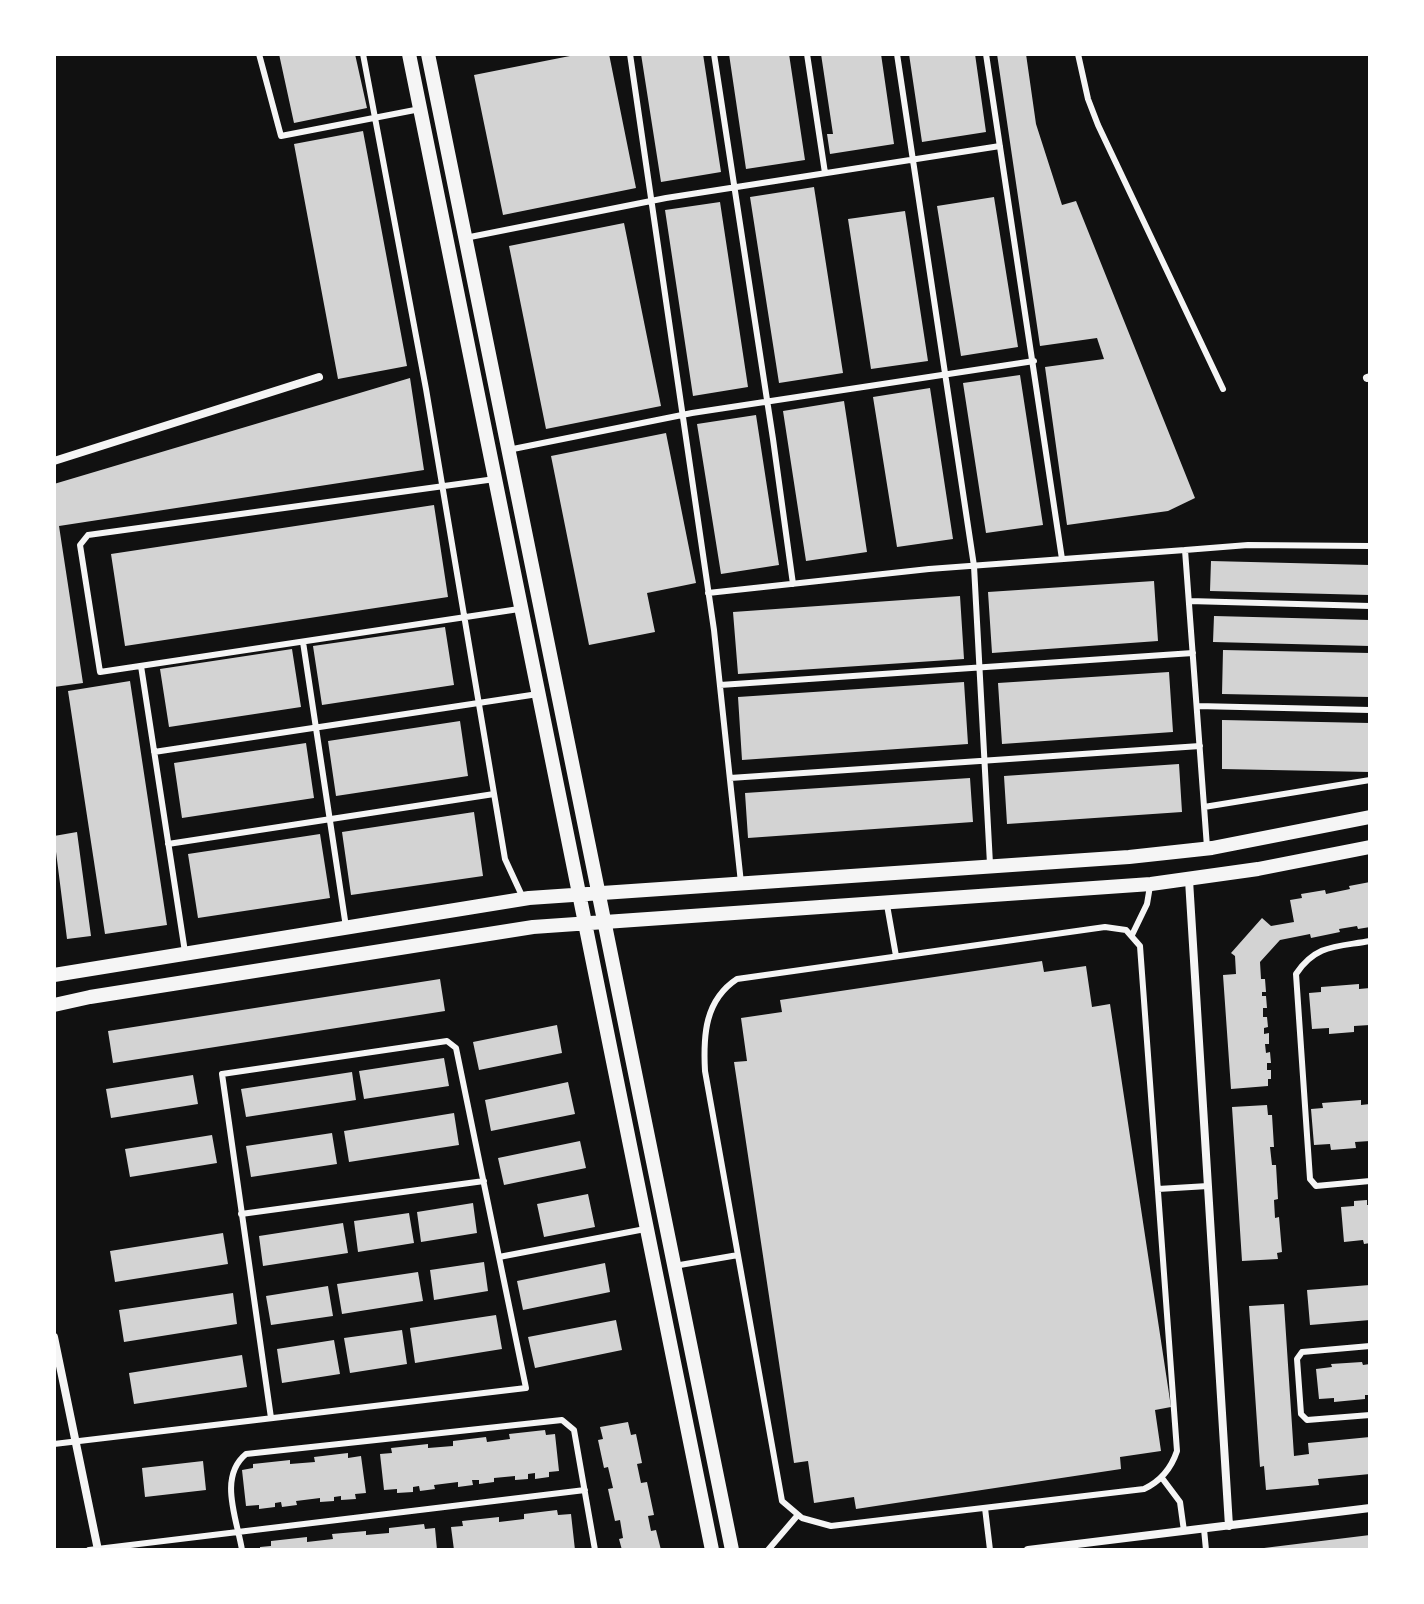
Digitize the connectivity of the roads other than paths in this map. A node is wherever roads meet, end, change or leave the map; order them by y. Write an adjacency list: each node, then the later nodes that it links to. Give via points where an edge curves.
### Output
1 (259, 54): 12 (lane, via 281,136)
2 (363, 54): 12 (lane)
3 (409, 54): 11 (street)
4 (428, 54): 18 (street)
5 (630, 54): 17 (lane)
6 (714, 54): 16 (lane)
7 (807, 54): 15 (lane)
8 (897, 54): 14 (lane)
9 (986, 54): 13 (lane)
10 (1078, 54): 22 (lane, via 1098,125)
11 (420, 109): 12 (lane); 27 (street)
12 (375, 118): 28 (lane)
13 (1000, 146): 14 (lane); 19 (lane)
14 (913, 160): 15 (lane); 20 (lane)
15 (825, 173): 16 (lane)
16 (734, 188): 17 (lane); 23 (lane)
17 (652, 201): 18 (lane); 24 (lane)
18 (465, 238): 25 (street)
19 (1034, 361): 20 (lane); 31 (lane)
20 (945, 375): 23 (lane); 32 (lane)
21 (319, 377): 26 (street)
22 (1223, 389)
23 (767, 401): 24 (lane); 33 (lane)
24 (682, 415): 25 (lane); 34 (lane)
25 (508, 450): 65 (street)
26 (54, 461)
27 (495, 479): 28 (lane); 37 (street)
28 (442, 487): 38 (lane); 41 (lane, via 88,535 80,545 100,672)
29 (1370, 546): 30 (lane)
30 (1185, 550): 31 (lane); 35 (lane)
31 (1062, 559): 32 (lane)
32 (974, 566): 33 (lane); 42 (lane)
33 (793, 584): 34 (lane)
34 (708, 593): 43 (lane)
35 (1189, 601): 36 (lane); 40 (lane)
36 (1370, 606)
37 (521, 609): 38 (lane); 44 (street)
38 (464, 618): 39 (lane); 45 (lane)
39 (303, 642): 41 (lane); 48 (lane)
40 (1193, 653): 42 (lane); 46 (lane)
41 (141, 666): 50 (lane)
42 (979, 667): 43 (lane); 51 (lane)
43 (720, 685): 52 (lane)
44 (538, 694): 45 (lane); 66 (street)
45 (478, 703): 48 (lane); 54 (lane)
46 (1197, 706): 47 (lane); 49 (lane)
47 (1370, 710)
48 (316, 727): 50 (lane); 57 (lane)
49 (1200, 746): 51 (lane); 55 (lane)
50 (154, 752): 58 (lane)
51 (984, 760): 52 (lane); 61 (lane)
52 (730, 778): 63 (lane)
53 (1370, 780): 55 (lane)
54 (494, 794): 57 (lane); 67 (lane, via 505,859)
55 (1204, 807): 60 (lane)
56 (1370, 817): 60 (street)
57 (330, 819): 58 (lane); 71 (lane)
58 (168, 844): 74 (lane)
59 (1370, 847): 62 (street)
60 (1207, 848): 61 (street)
61 (990, 866): 63 (street)
62 (1189, 880): 64 (street); 80 (street)
63 (741, 883): 65 (street)
64 (1151, 884): 68 (street); 72 (lane)
65 (598, 893): 66 (street); 69 (street)
66 (579, 894): 67 (street); 70 (street)
67 (524, 899): 71 (street)
68 (886, 903): 69 (street); 75 (lane)
69 (604, 922): 70 (street); 86 (street)
70 (585, 923): 77 (street); 83 (street)
71 (346, 927): 74 (street)
72 (1132, 935): 75 (lane, via 1105,927); 81 (lane, via 1140,946)
73 (1370, 941): 79 (lane, via 1322,949 1296,974 1310,1179 1316,1186)
74 (185, 952): 76 (street)
75 (896, 956): 84 (lane, via 737,979 713,1003 705,1071)
76 (54, 975)
77 (54, 1005)
78 (484, 1181): 82 (lane); 82 (lane, via 456,1048 447,1041 432,1043 222,1074); 85 (lane)
79 (1370, 1181)
80 (1208, 1186): 81 (lane); 98 (street)
81 (1158, 1189): 93 (lane, via 1177,1451)
82 (241, 1214): 90 (lane)
83 (647, 1228): 85 (lane); 106 (street)
84 (738, 1255): 86 (lane); 97 (lane, via 782,1501)
85 (499, 1257): 90 (lane, via 526,1388)
86 (674, 1266): 107 (street)
87 (54, 1337): 91 (street)
88 (1370, 1346): 89 (lane, via 1302,1352 1297,1359 1301,1414 1307,1420)
89 (1370, 1415)
90 (271, 1418): 91 (lane)
91 (76, 1441): 92 (lane); 103 (street)
92 (54, 1444)
93 (1162, 1478): 95 (lane, via 1144,1489); 100 (lane, via 1180,1502)
94 (585, 1490): 101 (lane); 101 (lane, via 574,1430 562,1420 246,1454 234,1466 230,1481); 105 (lane)
95 (985, 1508): 97 (lane, via 831,1526); 109 (lane)
96 (1370, 1508): 98 (street)
97 (797, 1516): 108 (lane)
98 (1229, 1526): 99 (street)
99 (1204, 1529): 100 (street); 111 (lane)
100 (1184, 1531): 110 (street)
101 (239, 1532): 103 (lane); 104 (lane)
102 (89, 1550): 103 (lane)
103 (98, 1550)
104 (242, 1550)
105 (595, 1550)
106 (712, 1550)
107 (732, 1550)
108 (768, 1550)
109 (990, 1550)
110 (1028, 1550)
111 (1206, 1550)

